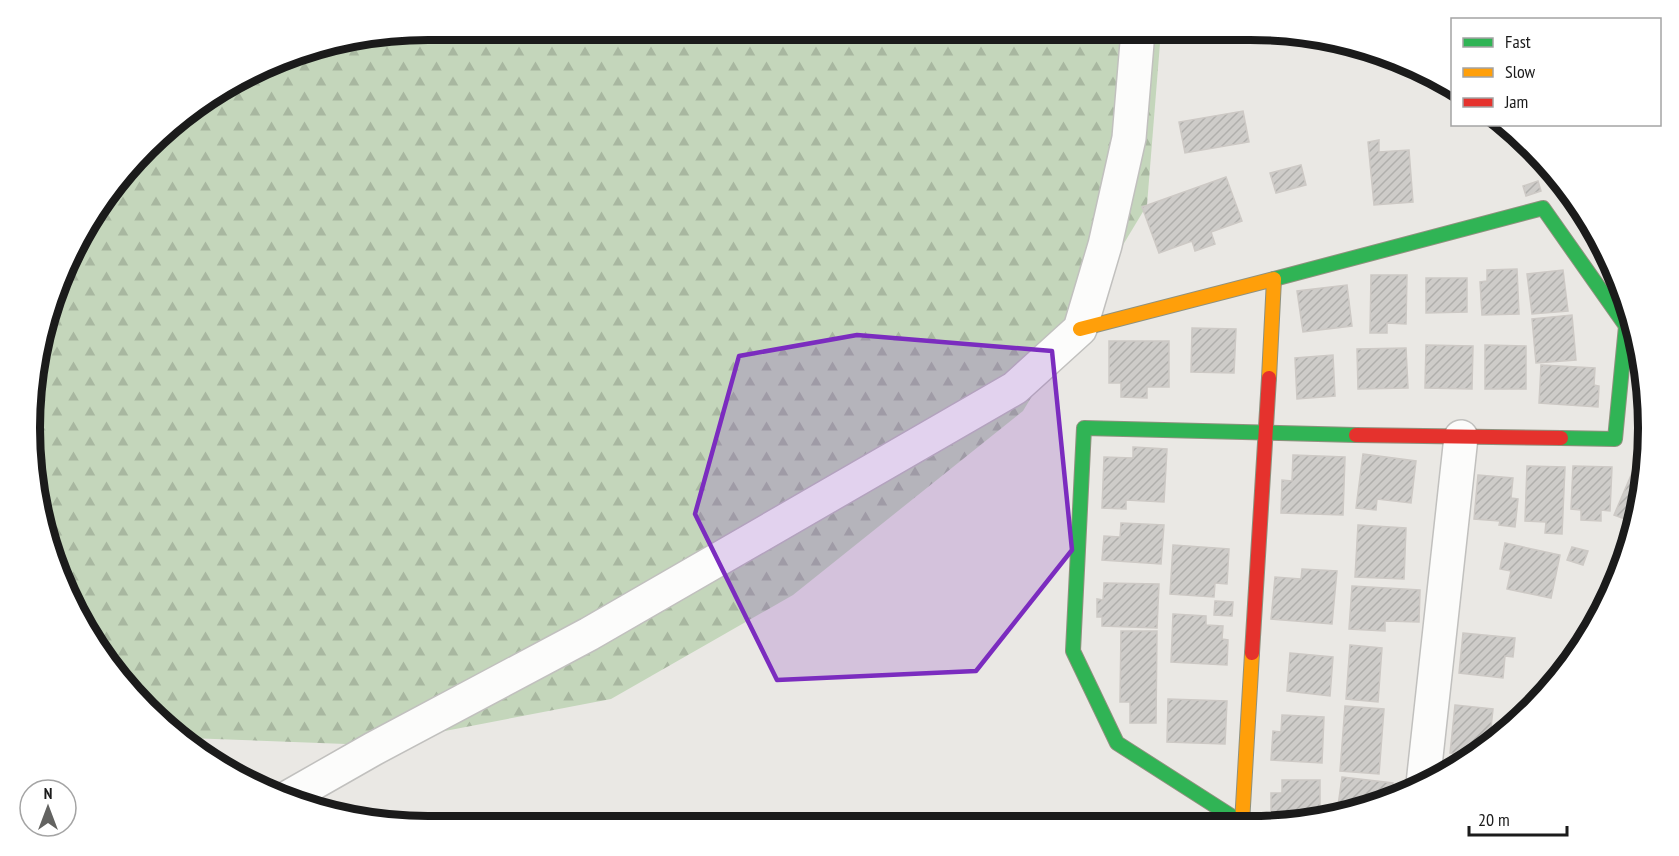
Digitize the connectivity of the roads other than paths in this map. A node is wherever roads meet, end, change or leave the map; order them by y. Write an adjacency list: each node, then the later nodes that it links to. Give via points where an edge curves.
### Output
1 (1137, 40): 4 (street, via 1129,138 1105,245)
2 (1274, 279): 3 (street, via 1543,208); 4 (street); 6 (street)
3 (1623, 322)
4 (1080, 329): 9 (street, via 1015,388 589,634)
5 (1626, 330): 7 (street, via 1615,439)
6 (1266, 434): 7 (street); 10 (street, via 1084,428 1073,651 1117,742); 11 (street)
7 (1461, 437): 8 (street)
8 (1424, 775)
9 (296, 792)
10 (1231, 816)
11 (1242, 816)

